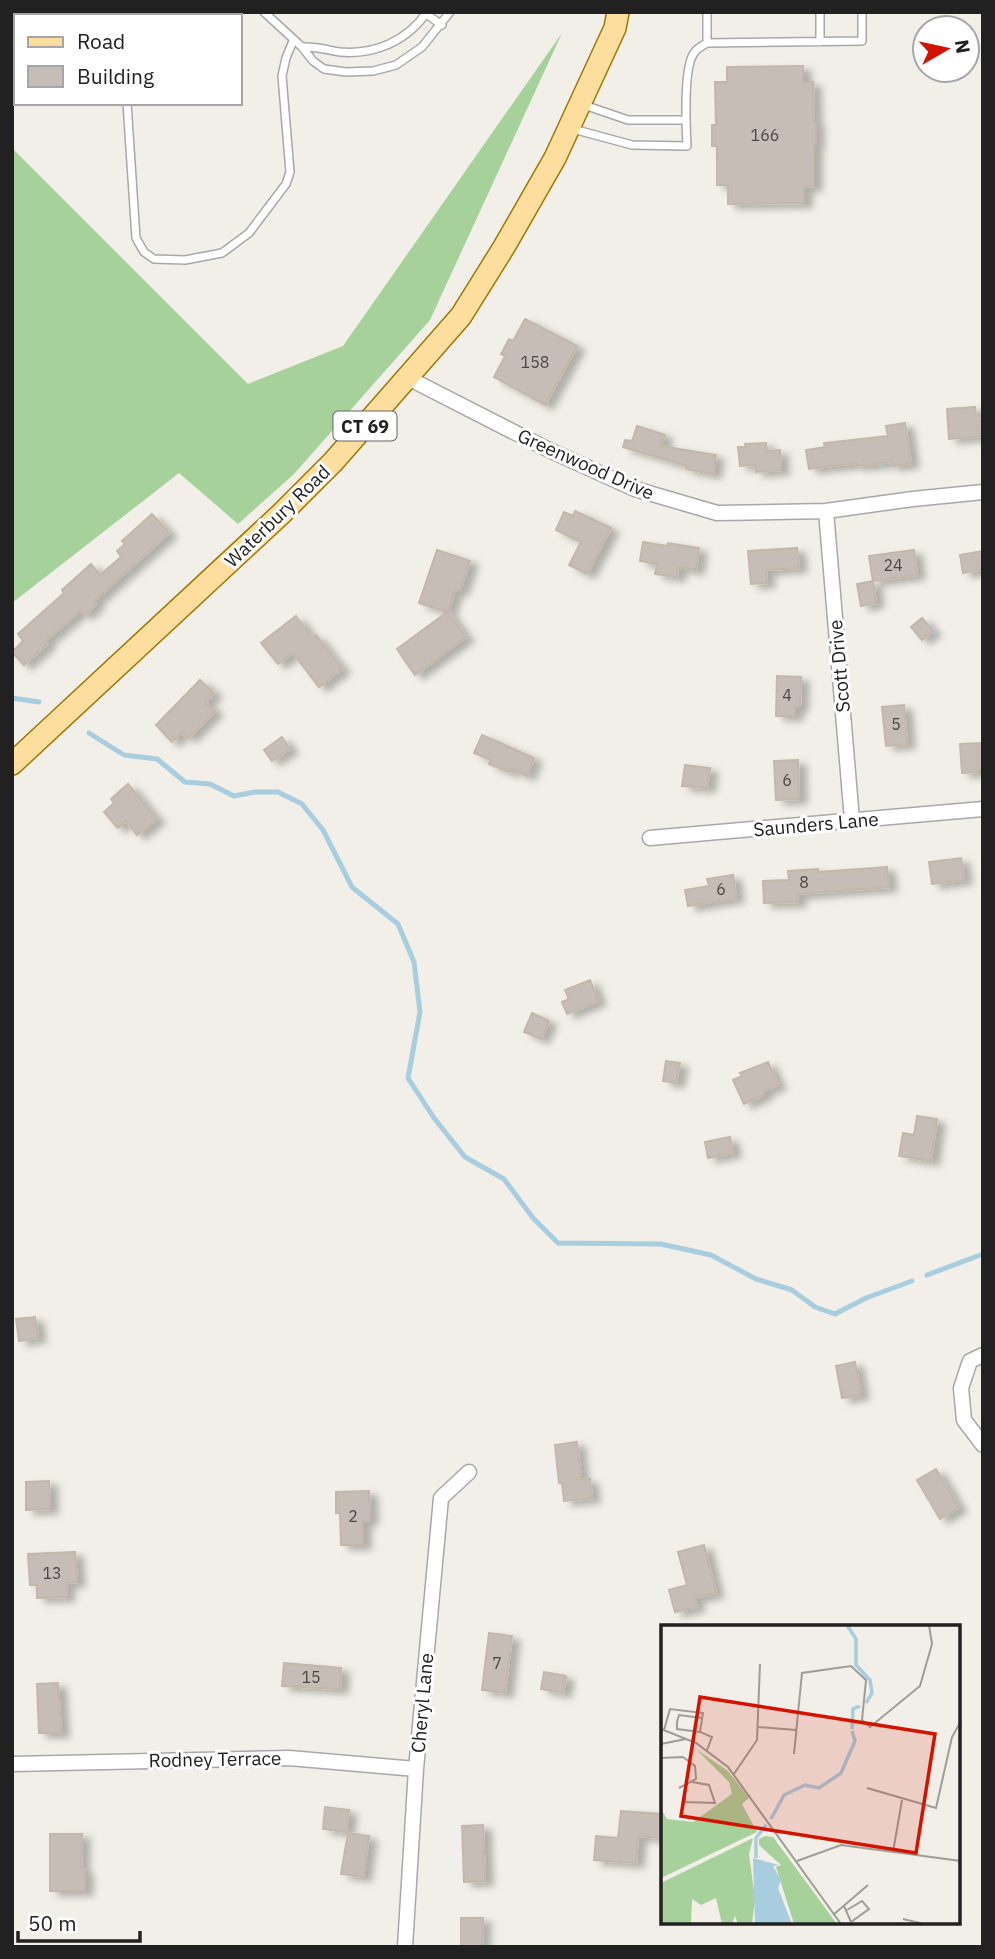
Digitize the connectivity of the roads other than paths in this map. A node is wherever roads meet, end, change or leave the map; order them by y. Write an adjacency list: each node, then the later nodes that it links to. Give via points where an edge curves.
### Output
1 (264, 12): 9 (lane)
2 (450, 12): 8 (lane)
3 (618, 12): 13 (main road, Waterbury Road / CT 69)
4 (707, 12): 11 (lane)
5 (820, 12): 10 (lane)
6 (862, 12): 10 (lane, via 862,41)
7 (427, 13): 8 (lane); 12 (lane, via 406,35 377,49 340,52)
8 (442, 25): 12 (lane, via 396,65 373,71 324,69)
9 (293, 41): 12 (lane); 14 (lane, via 282,76 290,172 286,184 249,233 222,253 185,260 154,259 144,252 136,238)
10 (820, 42): 11 (lane)
11 (707, 43): 15 (lane, via 694,52 689,65)
12 (302, 47)
13 (580, 103): 15 (lane, via 628,120); 16 (main road, Waterbury Road / CT 69)
14 (127, 105)
15 (685, 120): 16 (lane, via 687,146 632,145)
16 (569, 128): 17 (main road, Waterbury Road / CT 69, via 461,316)
17 (408, 378): 19 (street, Greenwood Drive, via 635,489 717,513); 20 (main road, Waterbury Road / CT 69, via 281,514)
18 (983, 492): 19 (street, Greenwood Drive)
19 (826, 511): 22 (street, Scott Drive)
20 (12, 764)
21 (983, 809): 22 (street, Saunders Lane)
22 (852, 820): 23 (street, Saunders Lane)
23 (650, 838)
24 (983, 1355): 25 (street, via 970,1361 961,1388 964,1420)
25 (983, 1445)
26 (469, 1472): 28 (street, Cheryl Lane, via 442,1498)
27 (12, 1764): 28 (street, Rodney Terrace, via 289,1758)
28 (416, 1769): 29 (street, Cheryl Lane)
29 (404, 1947)

